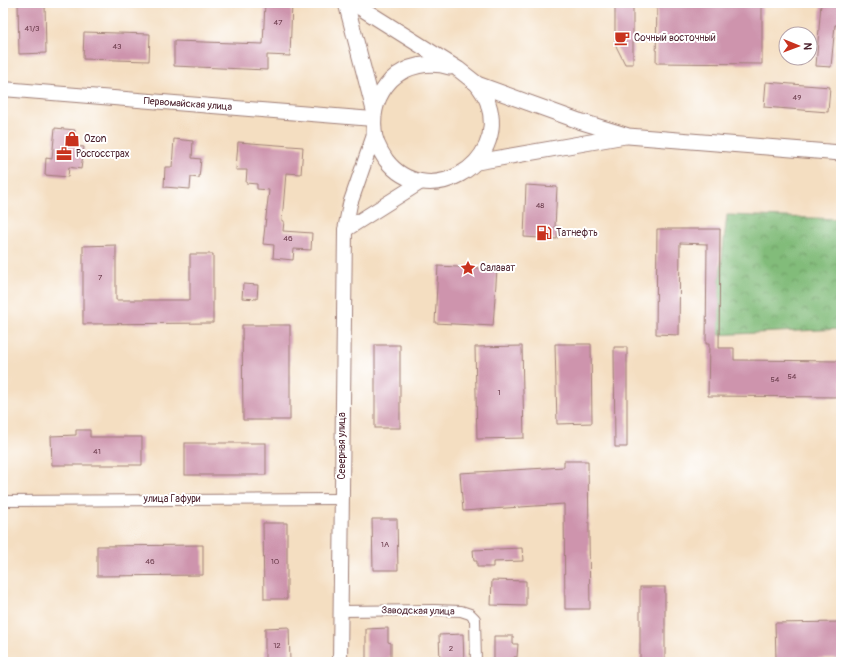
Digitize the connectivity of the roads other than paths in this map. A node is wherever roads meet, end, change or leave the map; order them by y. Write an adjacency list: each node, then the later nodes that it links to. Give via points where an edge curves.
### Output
1 (346, 3): 6 (main road)
2 (353, 3): 3 (main road)
3 (458, 69): 4 (main road); 6 (main road, via 441,64 423,64 406,69 384,88)
4 (477, 84): 8 (main road); 10 (main road, via 488,102 492,123 488,144)
5 (3, 89): 6 (street, Первомайская улица)
6 (373, 114): 7 (main road)
7 (374, 135): 11 (main road, via 380,152 390,166 405,176); 12 (street, Северная улица, via 350,204)
8 (628, 136): 9 (main road); 10 (main road)
9 (841, 153)
10 (477, 162): 11 (main road, via 461,175 442,182)
11 (421, 182): 12 (street)
12 (345, 230): 13 (street, Северная улица)
13 (342, 499): 14 (street, улица Гафури); 15 (street, Северная улица)
14 (3, 501)
15 (340, 611): 16 (street, Северная улица); 17 (street, Заводская улица, via 462,611 475,619)
16 (340, 662)
17 (476, 662)

